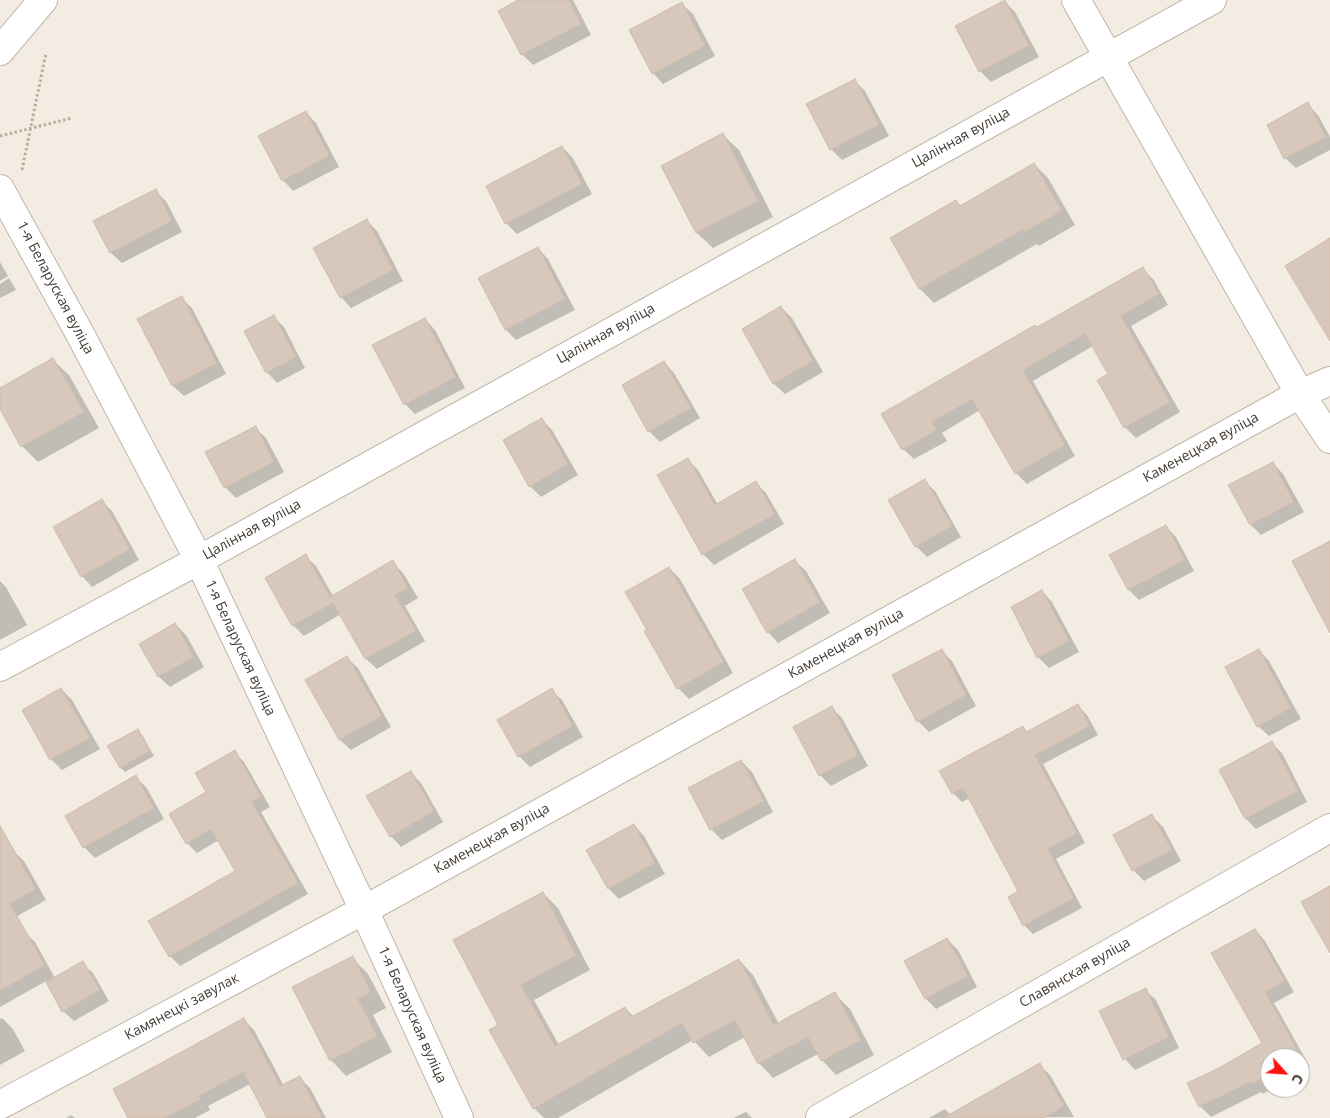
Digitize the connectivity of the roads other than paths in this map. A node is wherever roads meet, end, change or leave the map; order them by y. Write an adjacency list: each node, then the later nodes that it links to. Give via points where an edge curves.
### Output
1 (43, 0): 4 (street)
2 (1076, 0): 5 (street)
3 (1212, 0): 5 (street, Цалінная вуліца)
4 (0, 51)
5 (1108, 57): 8 (street); 10 (street, Цалінная вуліца)
6 (7, 200): 10 (street, 1-я Беларуская вуліца)
7 (1330, 380): 8 (street, Каменецкая вуліца)
8 (1300, 394): 9 (street); 13 (street, Каменецкая вуліца)
9 (1330, 439)
10 (199, 560): 11 (street, Цалінная вуліца); 13 (street, 1-я Беларуская вуліца)
11 (0, 667)
12 (1330, 828): 16 (street, Славянская вуліца)
13 (364, 910): 14 (street, Камянецкі завулак); 15 (street, 1-я Беларуская вуліца)
14 (0, 1105)
15 (459, 1118)
16 (820, 1118)

